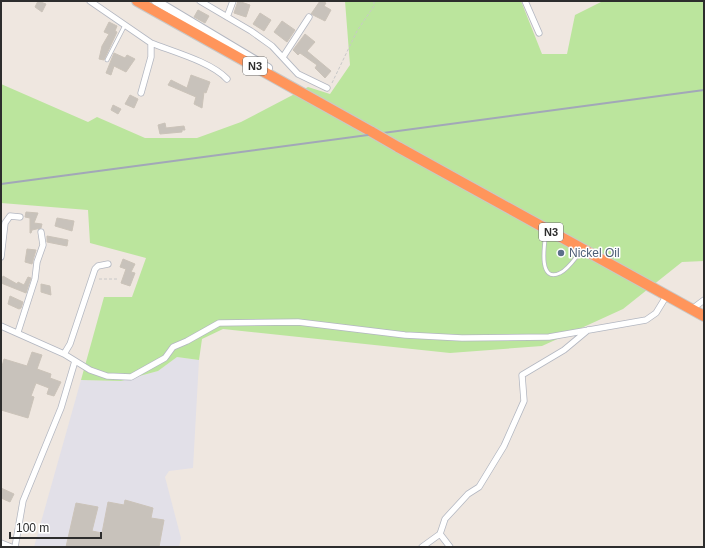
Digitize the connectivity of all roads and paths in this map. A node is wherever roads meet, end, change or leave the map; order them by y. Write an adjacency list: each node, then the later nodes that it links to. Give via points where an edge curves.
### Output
1 (90, 1): 10 (street)
2 (137, 1): 18 (highway, N3)
3 (156, 1): 18 (street, via 294,84)
4 (200, 1): 8 (street)
5 (233, 1): 8 (street)
6 (374, 1): 16 (path, via 374,6 357,31)
7 (525, 1): 11 (street)
8 (227, 17): 13 (street, via 251,31)
9 (309, 17): 13 (street)
10 (125, 25): 12 (street); 14 (lane)
11 (539, 33)
12 (151, 43): 15 (street, via 192,59 221,73); 17 (street, via 151,57)
13 (283, 57): 16 (street, via 290,68 298,74)
14 (107, 60)
15 (227, 79)
16 (327, 88)
17 (140, 93)
18 (315, 100): 20 (highway, N3, bridge)
19 (20, 217): 23 (street, via 10,216 5,223)
20 (547, 230): 22 (highway, N3); 22 (lane, via 542,259 552,274 564,271)
21 (41, 232): 33 (street, via 43,245)
22 (583, 249): 27 (highway, N3)
23 (1, 258)
24 (108, 264): 25 (street, via 98,266)
25 (92, 278): 26 (path); 34 (street, via 70,344)
26 (116, 279)
27 (667, 295): 29 (highway, N3); 32 (street, via 656,313 646,320 622,322)
28 (704, 300): 29 (street)
29 (692, 310): 30 (highway, N3)
30 (704, 316)
31 (1, 326): 33 (street)
32 (589, 330): 35 (street, via 550,337 462,338 404,335 298,322 219,323 173,347 165,358 131,377 107,376); 36 (street, via 564,350 522,375 524,401 504,446 479,487 468,494 445,519)
33 (18, 332): 34 (street)
34 (64, 354): 35 (street)
35 (75, 361): 39 (street, via 61,408 23,501)
36 (440, 534): 40 (street); 41 (street)
37 (1, 543): 38 (street)
38 (11, 547)
39 (15, 547)
40 (422, 547)
41 (450, 547)

